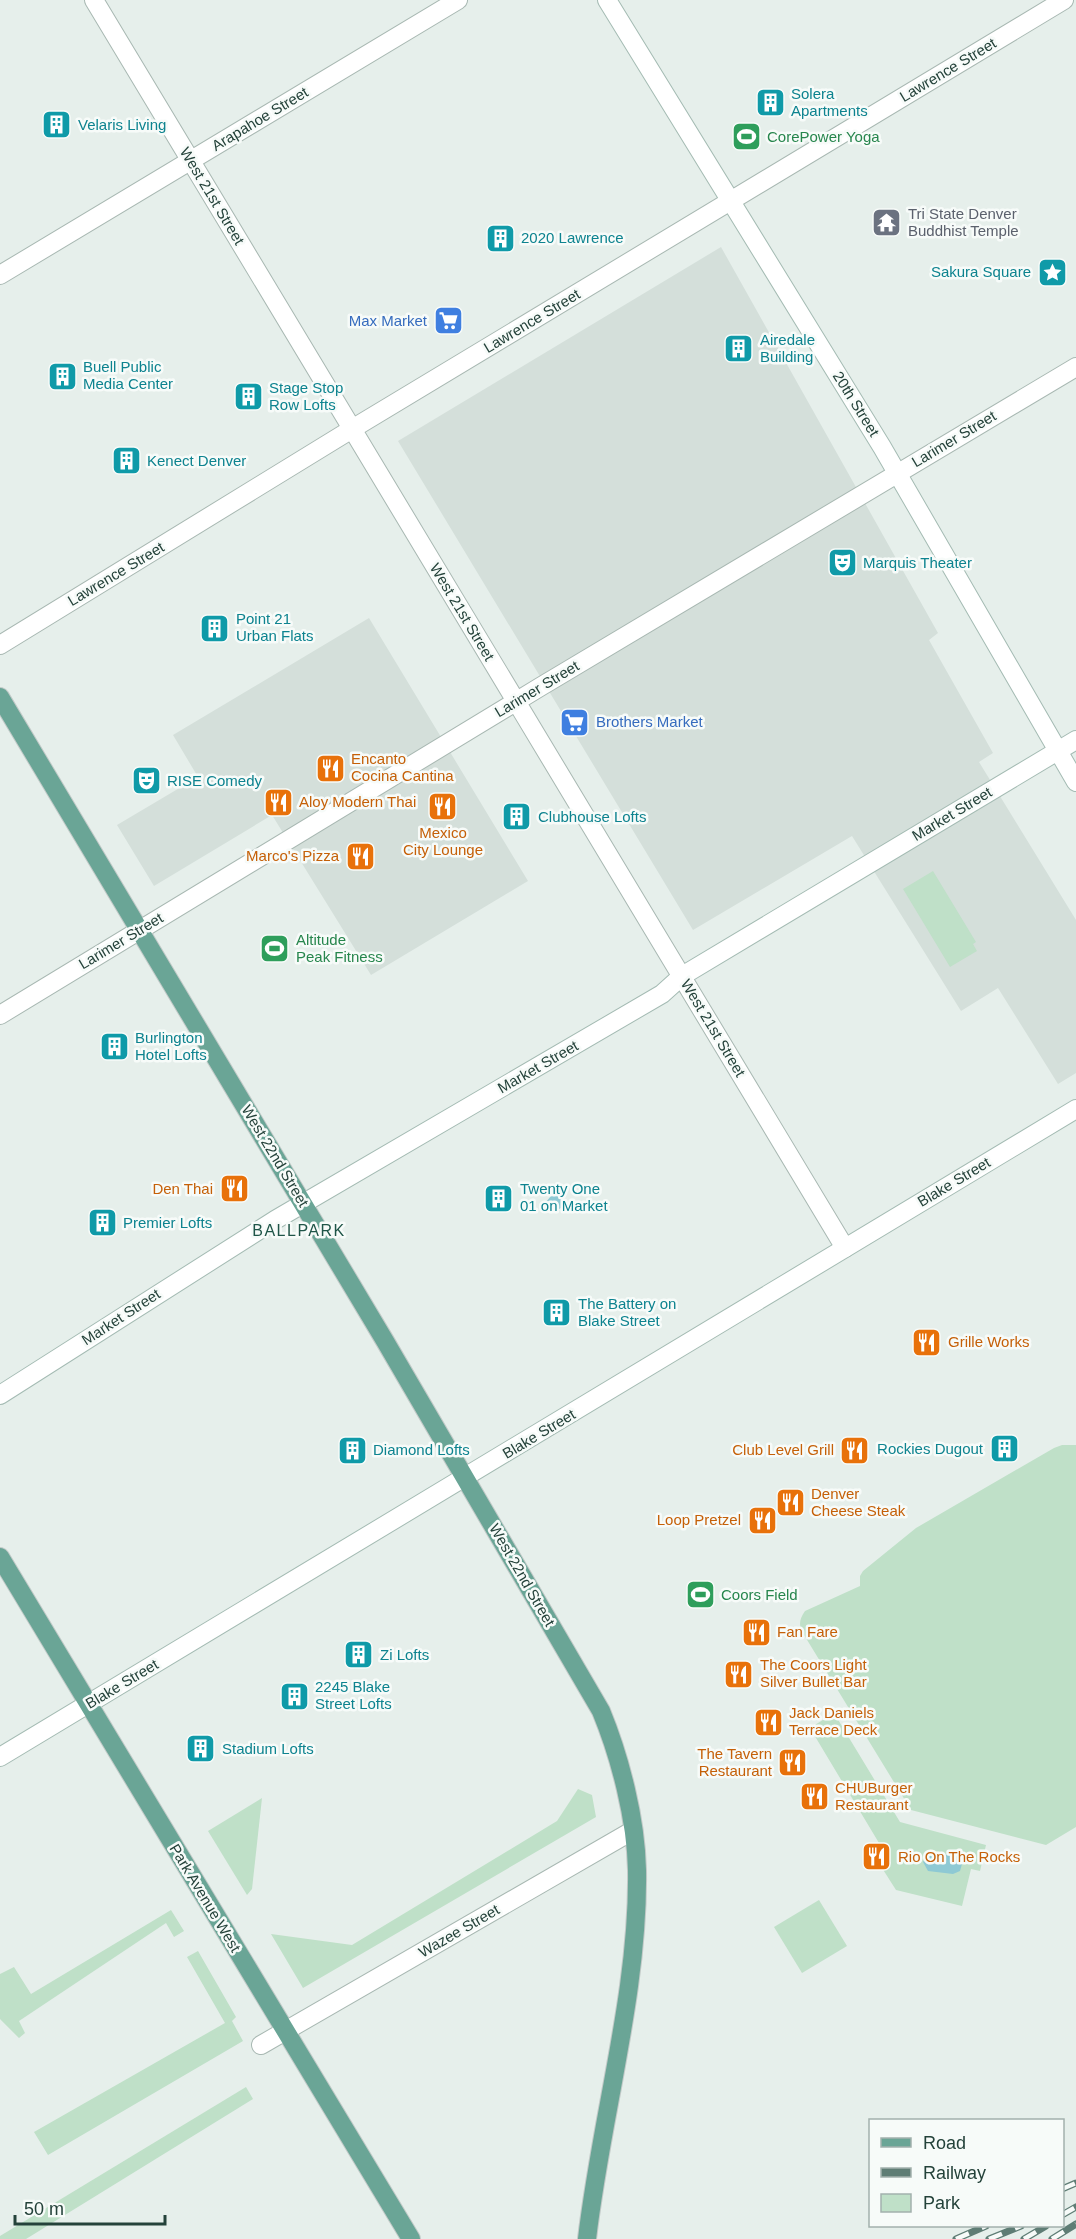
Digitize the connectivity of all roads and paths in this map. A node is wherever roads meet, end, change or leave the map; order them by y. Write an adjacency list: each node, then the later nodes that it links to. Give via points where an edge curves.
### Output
1 (94, 0): 5 (street, West 21st Street)
2 (458, 0): 5 (street, Arapahoe Street)
3 (607, 0): 6 (street, 20th Street)
4 (1064, 0): 6 (street, Lawrence Street)
5 (190, 160): 7 (street, Arapahoe Street); 9 (street, West 21st Street)
6 (731, 201): 9 (street, Lawrence Street); 10 (street, 20th Street)
7 (0, 274)
8 (1076, 367): 10 (street, Larimer Street)
9 (352, 429): 11 (street, Lawrence Street); 13 (street, West 21st Street)
10 (898, 473): 13 (street, Larimer Street); 15 (street, 20th Street)
11 (0, 645)
12 (0, 697): 17 (main road, West 22nd Street)
13 (516, 702): 17 (street, Larimer Street); 18 (street, West 21st Street)
14 (1076, 740): 15 (street, Market Street)
15 (1058, 751): 16 (street, 20th Street); 18 (street, Market Street)
16 (1076, 782)
17 (140, 929): 19 (street, Larimer Street); 21 (main road, West 22nd Street)
18 (682, 976): 21 (street, Market Street, via 662,994); 22 (street, West 21st Street)
19 (0, 1015)
20 (1076, 1109): 22 (street, Blake Street)
21 (303, 1203): 23 (street, Market Street); 24 (main road, West 22nd Street)
22 (845, 1248): 24 (street, Blake Street)
23 (0, 1395)
24 (465, 1478): 26 (street, Blake Street); 28 (main road, West 22nd Street, via 601,1711 616,1750)
25 (0, 1557): 26 (main road, Park Avenue West)
26 (88, 1704): 27 (street, Blake Street); 29 (main road, Park Avenue West)
27 (0, 1757)
28 (632, 1831): 29 (street, Wazee Street); 32 (main road, via 637,1867 633,1951)
29 (285, 2031): 30 (street, Wazee Street); 31 (main road, Park Avenue West)
30 (261, 2045)
31 (411, 2239)
32 (587, 2239)

